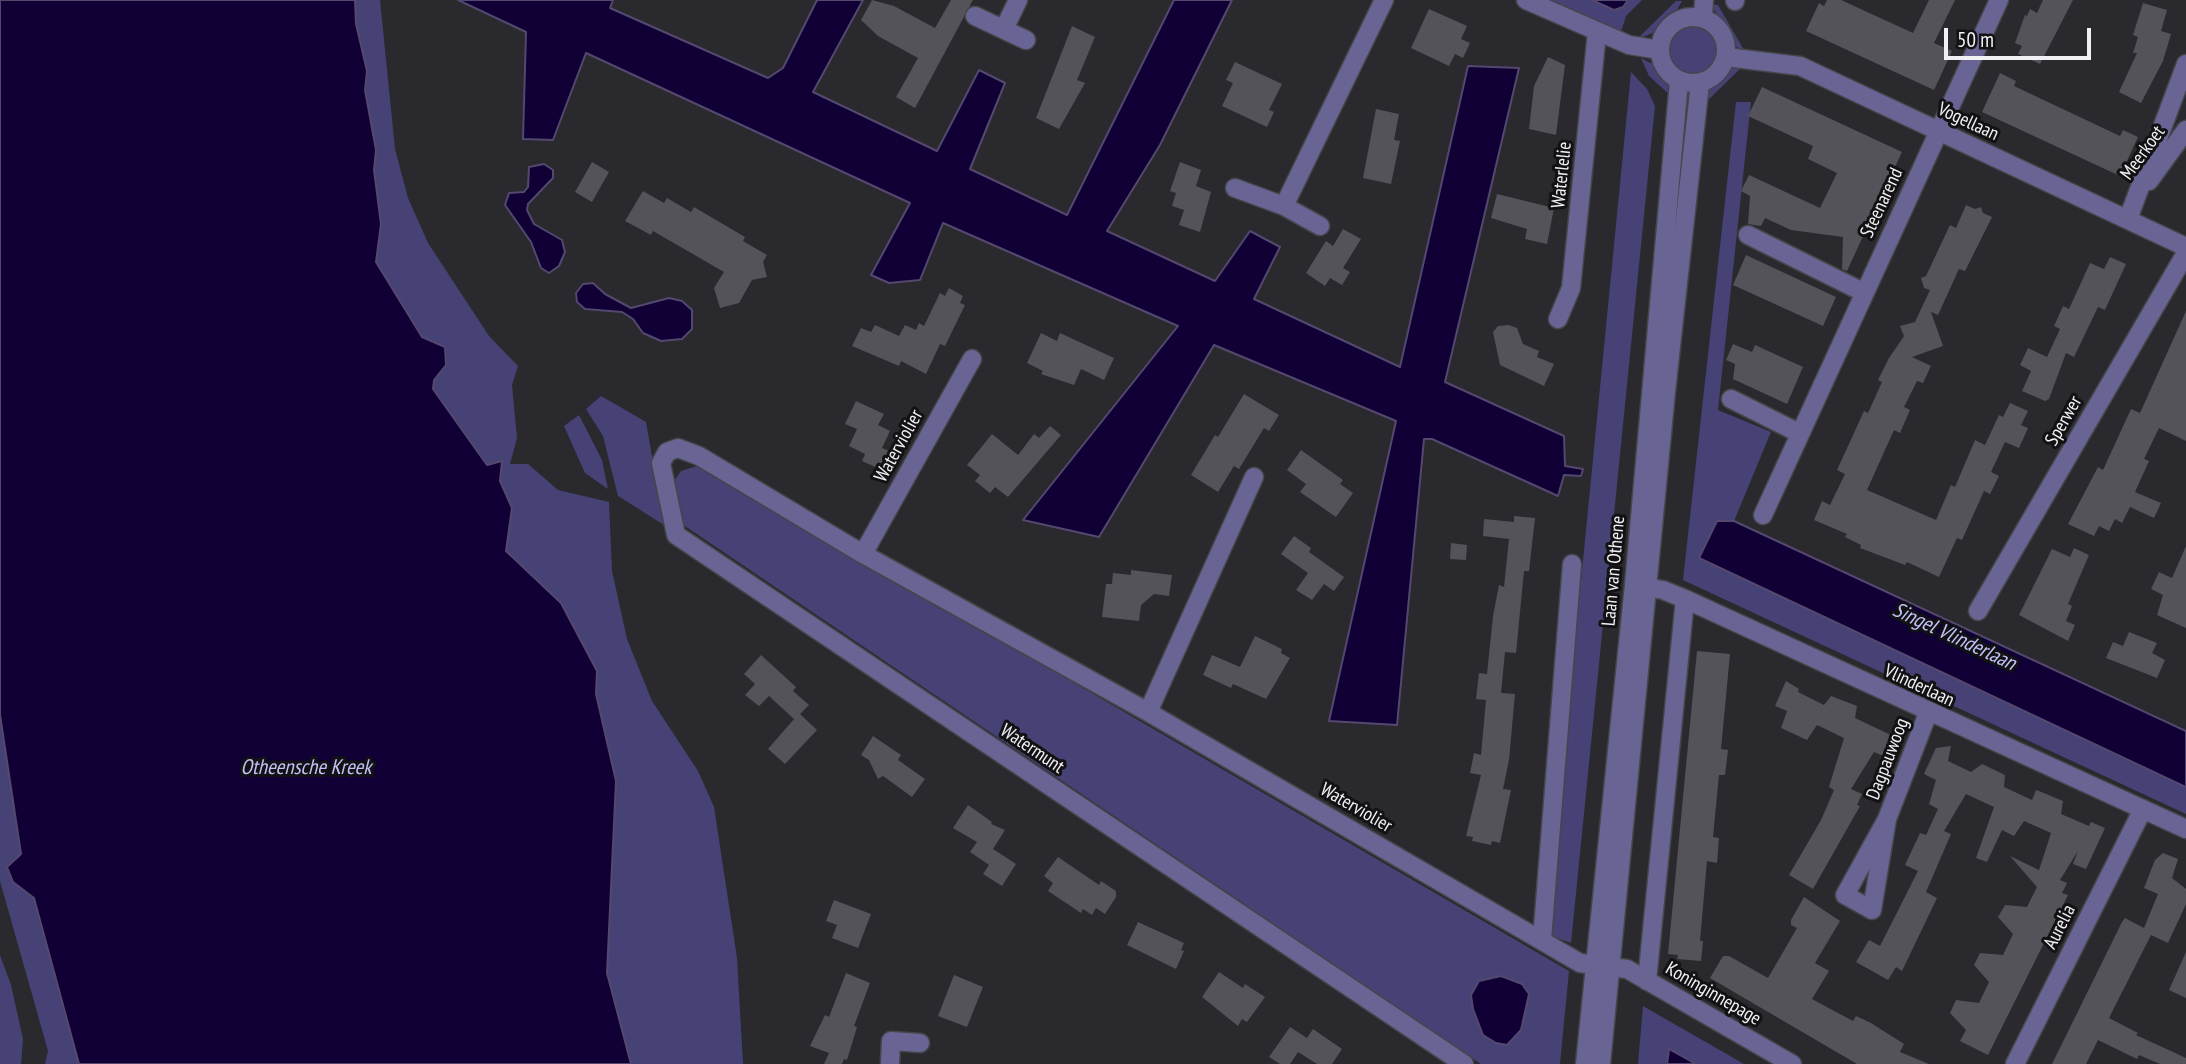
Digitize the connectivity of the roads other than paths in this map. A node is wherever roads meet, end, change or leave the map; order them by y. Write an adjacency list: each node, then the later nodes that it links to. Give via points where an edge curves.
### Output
1 (1018, 0): 8 (street)
2 (1384, 0): 22 (street)
3 (1526, 0): 9 (street)
4 (1704, 0): 6 (street)
5 (2000, 0): 19 (street, Steenarend)
6 (1693, 12): 11 (street, via 1668,29); 12 (street, via 1719,29)
7 (975, 16): 8 (street)
8 (1004, 29): 10 (street)
9 (1597, 32): 11 (street, via 1629,45); 29 (street, Waterlelie, via 1571,288)
10 (1026, 40)
11 (1660, 50): 14 (street, via 1665,68)
12 (1726, 57): 15 (street, via 1717,74); 19 (street, Vogellaan, via 1800,66)
13 (2186, 64): 16 (street, Meerkoet)
14 (1679, 81): 15 (street); 38 (street, Laan van Othene)
15 (1700, 83): 38 (street, Laan van Othene)
16 (2183, 84): 17 (street, Meerkoet)
17 (2165, 120): 18 (street, Meerkoet); 21 (street, Meerkoet)
18 (2186, 129): 21 (street, Meerkoet)
19 (1938, 132): 23 (street, Vogellaan); 28 (street, Steenarend)
20 (1235, 188): 22 (street)
21 (2135, 201): 23 (street, Meerkoet)
22 (1284, 206): 24 (street)
23 (2128, 219): 26 (street, Vogellaan)
24 (1320, 226)
25 (1748, 235): 28 (street)
26 (2186, 247)
27 (2186, 253): 40 (street, Sperwer)
28 (1863, 292): 32 (street, Steenarend)
29 (1558, 319)
30 (972, 359): 36 (street, Waterviolier)
31 (1731, 399): 32 (street)
32 (1799, 432): 35 (street, Steenarend)
33 (699, 456): 36 (street, Waterviolier); 51 (street, Watermunt, via 678,449 667,452 661,463 676,535)
34 (1254, 477): 41 (street)
35 (1763, 515)
36 (863, 554): 41 (street, Waterviolier)
37 (1573, 564): 46 (street)
38 (1641, 586): 39 (street, Vlinderlaan); 47 (street, Laan van Othene)
39 (1685, 599): 42 (street, Vlinderlaan); 48 (street)
40 (1978, 611)
41 (1148, 712): 46 (street, Waterviolier)
42 (1928, 713): 43 (street, Vlinderlaan); 44 (street, Dagpauwoog)
43 (2143, 809): 45 (street, Vlinderlaan); 55 (street, Aurelia)
44 (1887, 819)
45 (2186, 830)
46 (1542, 940): 47 (street, Waterviolier, via 1580,963)
47 (1603, 966): 48 (street, Koninginnepage, via 1627,969); 52 (street, Laan van Othene); 53 (street, Laan van Othene)
48 (1647, 981): 54 (street, Koninginnepage)
49 (920, 1043): 50 (street, via 891,1041)
50 (890, 1064)
51 (1464, 1064)
52 (1585, 1064)
53 (1601, 1064)
54 (1792, 1064)
55 (2015, 1064)

